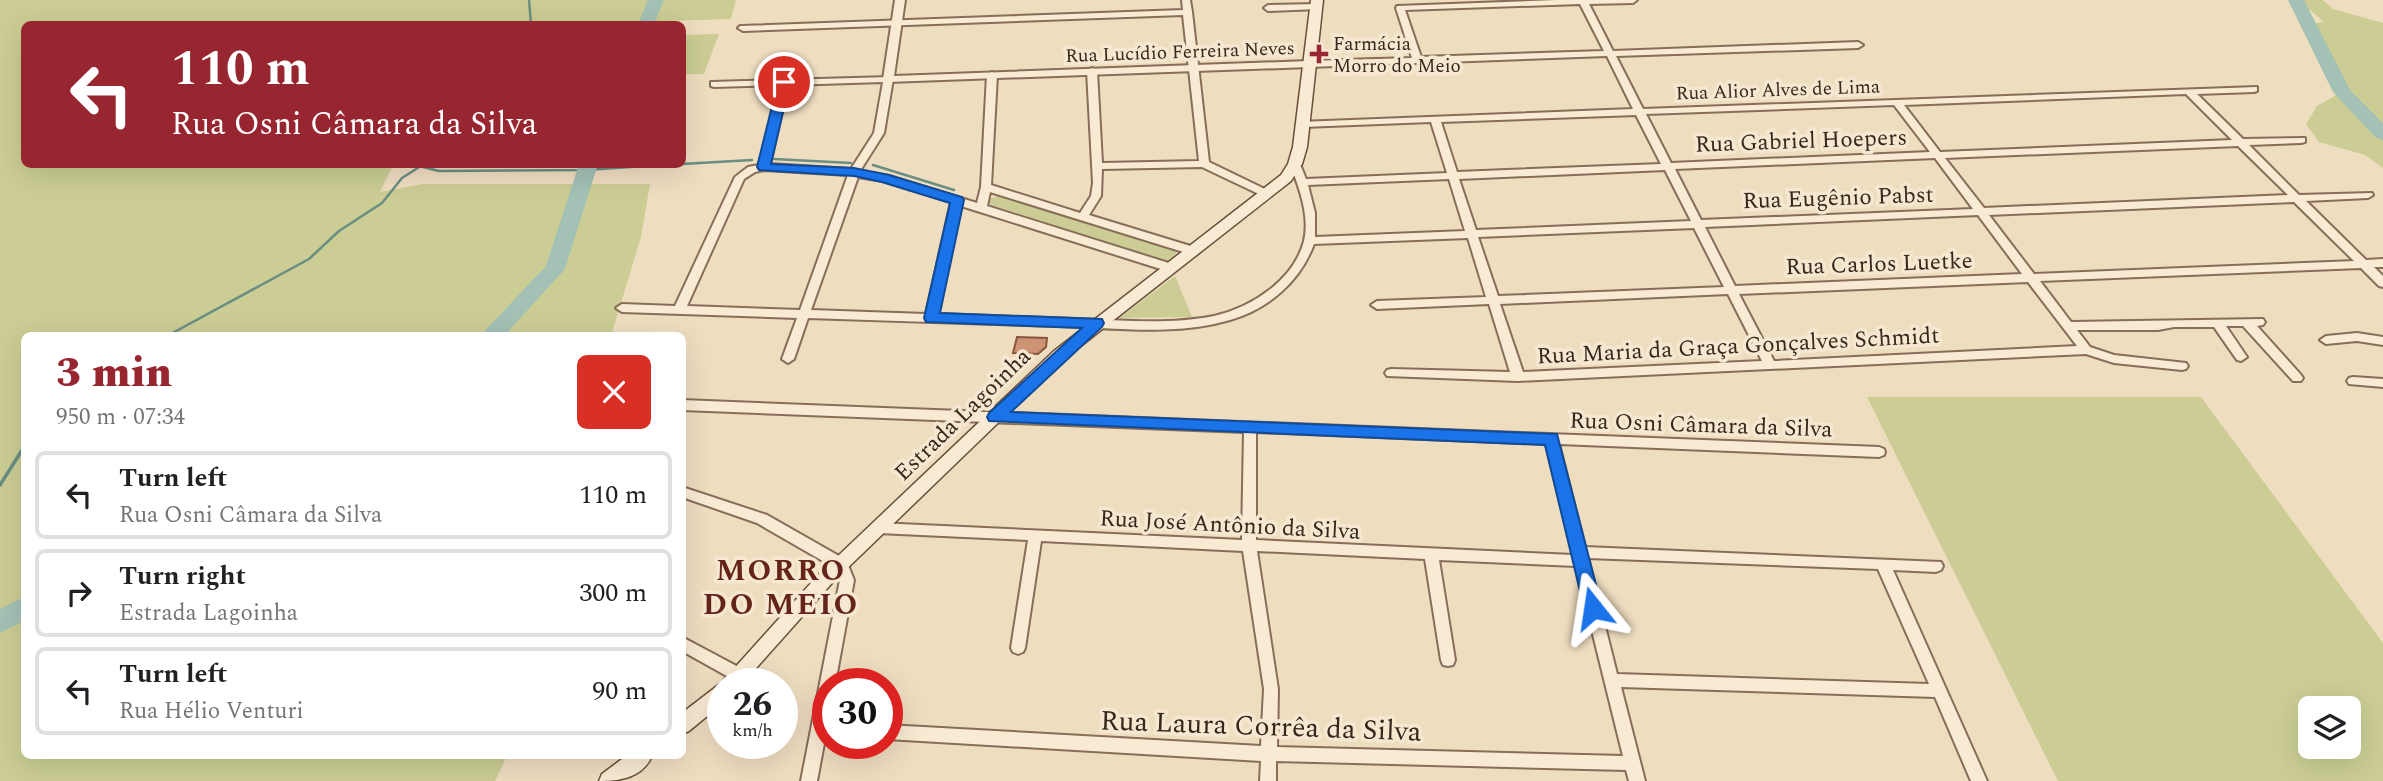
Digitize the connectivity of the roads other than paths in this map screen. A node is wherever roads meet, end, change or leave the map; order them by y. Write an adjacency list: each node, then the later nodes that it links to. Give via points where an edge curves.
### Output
1 (900, 0): 8 (street)
2 (1186, 0): 7 (street)
3 (1633, 0): 4 (street)
4 (1582, 1): 11 (street); 12 (street, via 1400,8)
5 (1317, 3): 6 (street); 13 (main road)
6 (1268, 8)
7 (1188, 12): 8 (street); 14 (street)
8 (897, 22): 9 (street); 17 (street)
9 (743, 28)
10 (1858, 45): 11 (street, Rua Lucídio Ferreira Neves)
11 (1610, 53): 12 (street, Rua Lucídio Ferreira Neves); 23 (street)
12 (1417, 60): 13 (street, Rua Lucídio Ferreira Neves)
13 (1310, 64): 14 (street, Rua Lucídio Ferreira Neves); 25 (main road)
14 (1194, 68): 15 (street, Rua Lucídio Ferreira Neves); 29 (street)
15 (1092, 71): 16 (street, Rua Lucídio Ferreira Neves); 31 (street)
16 (992, 75): 17 (street, Rua Lucídio Ferreira Neves); 37 (street)
17 (888, 79): 18 (street, Rua Lucídio Ferreira Neves); 34 (street, via 879,133)
18 (784, 82): 19 (street, Rua Lucídio Ferreira Neves); 33 (street)
19 (714, 84)
20 (2254, 89): 21 (street, Rua Alior Alves de Lima)
21 (2189, 92): 22 (street, Rua Alior Alves de Lima); 27 (street)
22 (1897, 102): 23 (street, Rua Alior Alves de Lima); 28 (street)
23 (1641, 112): 24 (street, Rua Alior Alves de Lima); 32 (street)
24 (1435, 120): 25 (street, Rua Alior Alves de Lima); 35 (street)
25 (1303, 124): 30 (main road)
26 (2301, 140): 27 (street, Rua Gabriel Hoepers)
27 (2240, 143): 28 (street, Rua Gabriel Hoepers); 40 (street)
28 (1937, 155): 32 (street, Rua Gabriel Hoepers); 43 (street)
29 (1204, 164): 31 (street); 38 (street)
30 (1296, 164): 36 (street); 38 (main road, Estrada Lagoinha)
31 (1098, 166): 44 (street, via 1096,197)
32 (1669, 166): 35 (street, Rua Gabriel Hoepers); 45 (street)
33 (764, 167): 34 (street); 58 (street, via 744,173)
34 (854, 172): 41 (street); 59 (street)
35 (1453, 175): 36 (street, Rua Gabriel Hoepers); 46 (street)
36 (1302, 182): 47 (street)
37 (986, 187): 42 (street); 44 (street)
38 (1267, 194): 48 (main road, Estrada Lagoinha)
39 (2368, 195): 40 (street, Rua Eugênio Pabst)
40 (2296, 199): 43 (street, Rua Eugênio Pabst); 50 (street)
41 (957, 200): 42 (street); 60 (street)
42 (981, 208): 51 (street)
43 (1980, 212): 45 (street, Rua Eugênio Pabst); 52 (street)
44 (1083, 217): 48 (street)
45 (1699, 224): 46 (street, Rua Eugênio Pabst); 54 (street)
46 (1472, 234): 47 (street, Rua Eugênio Pabst); 55 (street)
47 (1309, 241): 61 (street, via 1288,279 1234,314 1199,322)
48 (1193, 251): 51 (main road, Estrada Lagoinha)
49 (2383, 263): 50 (street, Rua Carlos Luetke)
50 (2361, 264): 52 (street, Rua Carlos Luetke); 53 (street)
51 (1171, 268): 61 (main road, Estrada Lagoinha)
52 (2031, 278): 54 (street, Rua Carlos Luetke); 63 (street)
53 (2383, 283)
54 (1732, 290): 55 (street, Rua Carlos Luetke); 69 (street)
55 (1493, 300): 56 (street, Rua Carlos Luetke); 72 (street)
56 (1377, 305)
57 (622, 308): 58 (street)
58 (679, 310): 59 (street)
59 (804, 314): 60 (street); 68 (street)
60 (931, 318): 61 (street)
61 (1097, 323): 77 (main road, Estrada Lagoinha)
62 (2218, 323): 63 (street); 67 (street); 73 (street, via 2253,323)
63 (2067, 326): 66 (street)
64 (2326, 340): 65 (street, via 2357,337)
65 (2383, 341)
66 (2086, 350): 69 (street, Rua Maria da Graça Gonçalves Schmidt); 70 (street, Rua Maria da Graça Gonçalves Schmidt, via 2114,359)
67 (2241, 357)
68 (788, 359)
69 (1770, 365): 72 (street, Rua Maria da Graça Gonçalves Schmidt)
70 (2182, 366)
71 (1391, 373): 72 (street, Rua Maria da Graça Gonçalves Schmidt)
72 (1518, 377)
73 (2297, 379)
74 (2354, 381): 75 (street)
75 (2383, 383)
76 (686, 405): 77 (street, Rua Osni Câmara da Silva)
77 (995, 417): 78 (street, Rua Osni Câmara da Silva); 82 (main road, Estrada Lagoinha)
78 (1250, 427): 79 (street, Rua Osni Câmara da Silva); 84 (street)
79 (1551, 439): 80 (street, Rua Osni Câmara da Silva); 86 (street)
80 (1879, 452)
81 (686, 493): 87 (street, via 762,519)
82 (878, 528): 83 (street, Rua José Antônio da Silva); 87 (main road, Estrada Lagoinha)
83 (1035, 536): 84 (street, Rua José Antônio da Silva); 91 (street)
84 (1249, 545): 85 (street, Rua José Antônio da Silva); 101 (street, via 1269,669)
85 (1432, 554): 86 (street, Rua José Antônio da Silva); 92 (street)
86 (1580, 556): 88 (street, Rua José Antônio da Silva); 96 (street)
87 (841, 564): 94 (main road, Estrada Lagoinha); 95 (street, via 847,580)
88 (1883, 564): 89 (street, Rua José Antônio da Silva); 97 (street)
89 (1936, 566)
90 (686, 646): 93 (street)
91 (1018, 648)
92 (1448, 660)
93 (717, 668)
94 (745, 668)
95 (833, 668)
96 (1612, 680): 97 (street); 104 (street)
97 (1939, 691): 109 (street)
98 (707, 704): 99 (main road)
99 (686, 722)
100 (903, 733): 101 (street, Rua Laura Corrêa da Silva)
101 (1269, 754): 104 (street, Rua Laura Corrêa da Silva); 107 (street)
102 (638, 759): 105 (main road)
103 (815, 759): 106 (street)
104 (1633, 763): 108 (street)
105 (609, 781)
106 (809, 781)
107 (1268, 781)
108 (1637, 781)
109 (1979, 781)

